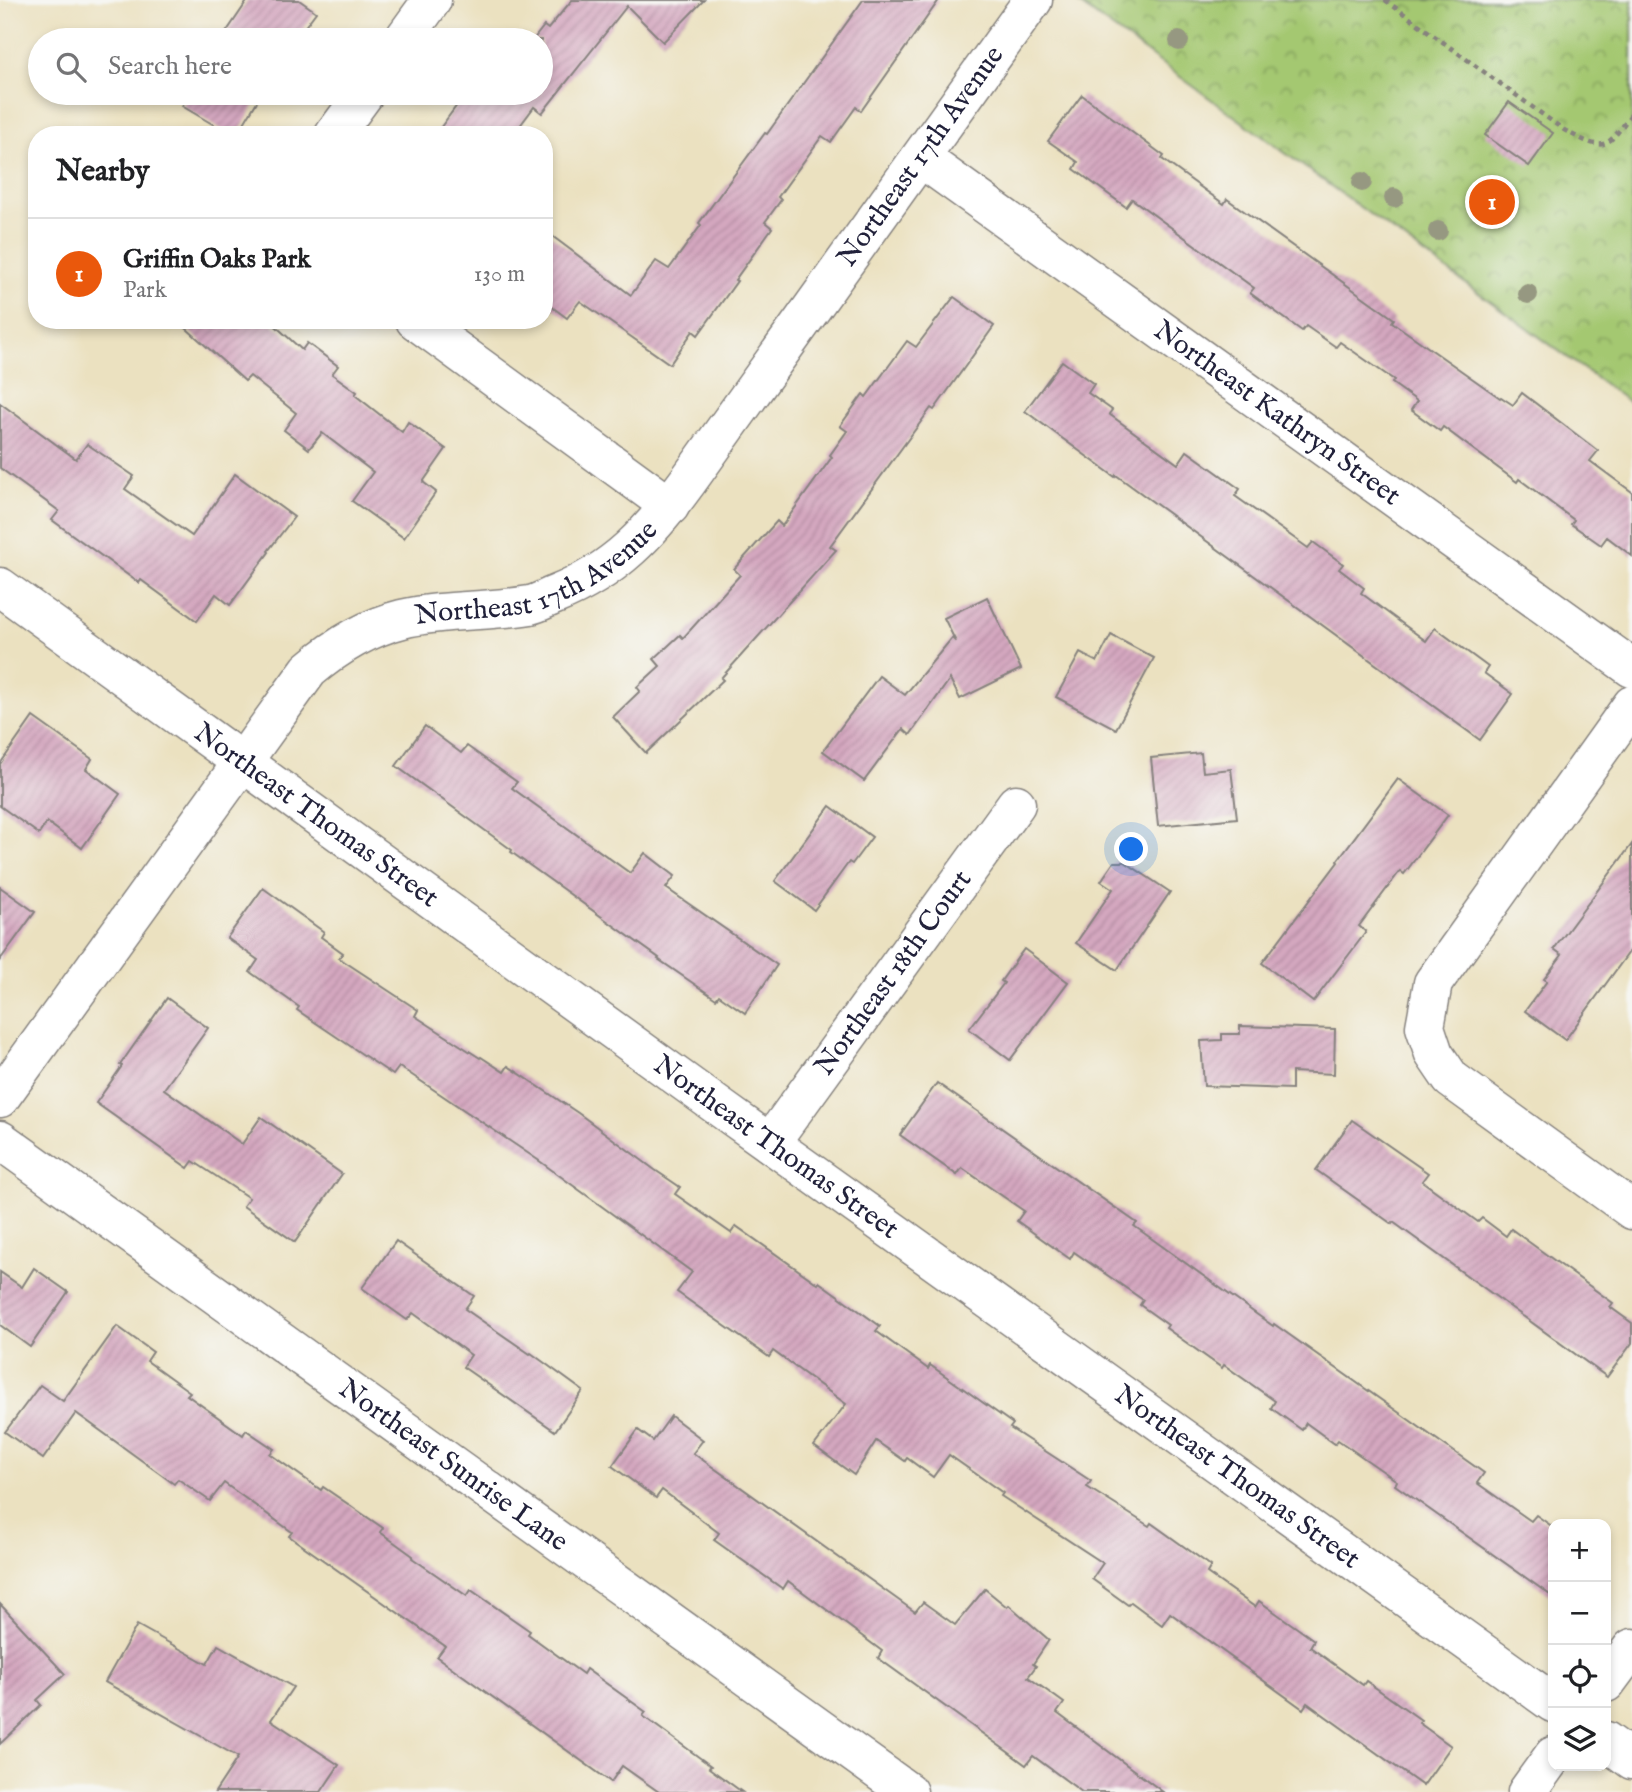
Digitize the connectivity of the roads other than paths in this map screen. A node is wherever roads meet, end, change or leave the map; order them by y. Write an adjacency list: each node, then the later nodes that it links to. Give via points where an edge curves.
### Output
1 (432, 0): 3 (street)
2 (1033, 0): 6 (street, Northeast 17th Avenue)
3 (412, 28)
4 (356, 105): 5 (street)
5 (341, 126)
6 (921, 158): 8 (street, Northeast 17th Avenue); 10 (street, Northeast Kathryn Street)
7 (427, 329): 8 (street)
8 (670, 506): 12 (street, Northeast 17th Avenue, via 609,567 571,589 533,604 402,619 334,649 309,670)
9 (0, 587): 12 (street, Northeast Thomas Street)
10 (1632, 668)
11 (1632, 705): 17 (street, via 1433,983 1425,1027 1434,1054 1451,1079)
12 (243, 762): 14 (street, Northeast 17th Avenue); 16 (street, Northeast Thomas Street)
13 (1016, 804): 16 (street, Northeast 18th Court)
14 (0, 1098)
15 (0, 1140): 24 (street, Northeast Sunrise Lane)
16 (770, 1143): 20 (street, Northeast Thomas Street)
17 (1632, 1210)
18 (1632, 1648): 19 (street)
19 (1611, 1676)
20 (1548, 1699)
21 (1611, 1745): 22 (street)
22 (1632, 1760)
23 (1548, 1763): 25 (street)
24 (908, 1792)
25 (1527, 1792)

